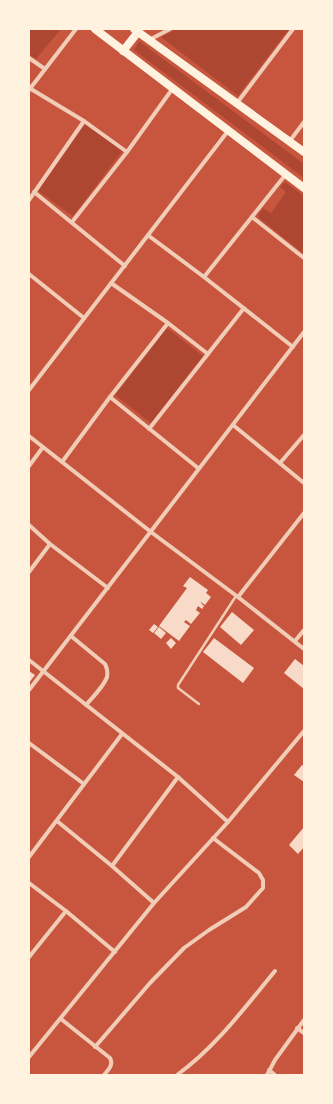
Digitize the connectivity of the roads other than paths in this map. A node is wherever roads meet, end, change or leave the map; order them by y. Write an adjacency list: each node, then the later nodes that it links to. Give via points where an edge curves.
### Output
1 (76, 29): 9 (street)
2 (95, 29): 7 (main road)
3 (170, 29): 6 (street)
4 (293, 29): 12 (street)
5 (136, 31): 6 (main road); 7 (main road)
6 (149, 40): 12 (main road)
7 (123, 50): 10 (main road)
8 (29, 58): 9 (street)
9 (45, 69): 11 (street)
10 (173, 88): 15 (main road); 17 (street)
11 (30, 90): 13 (street)
12 (237, 103): 16 (main road)
13 (84, 121): 17 (street); 21 (street)
14 (304, 122): 16 (street)
15 (228, 131): 19 (main road); 25 (street)
16 (289, 142): 18 (main road)
17 (127, 152): 24 (street)
18 (304, 152)
19 (286, 174): 20 (main road); 23 (street)
20 (304, 188)
21 (34, 192): 22 (street); 24 (street)
22 (29, 200)
23 (252, 217): 26 (street); 29 (street)
24 (72, 222): 27 (street)
25 (149, 236): 27 (street); 29 (street)
26 (304, 258)
27 (125, 266): 30 (street)
28 (29, 274): 32 (street)
29 (204, 277): 31 (street)
30 (111, 283): 32 (street); 33 (street)
31 (244, 308): 35 (street); 36 (street)
32 (84, 318): 37 (street)
33 (168, 323): 36 (street); 38 (street)
34 (304, 332): 35 (street)
35 (293, 347): 39 (street)
36 (208, 354): 40 (street)
37 (29, 390)
38 (110, 397): 40 (street); 44 (street)
39 (233, 425): 45 (street); 47 (street)
40 (150, 429): 47 (street)
41 (304, 435): 45 (street)
42 (29, 436): 43 (street)
43 (43, 447): 44 (street); 46 (street)
44 (62, 462): 51 (street)
45 (280, 463): 48 (street)
46 (29, 466)
47 (198, 468): 51 (street)
48 (304, 483)
49 (304, 513): 55 (street)
50 (29, 526): 52 (street)
51 (151, 532): 54 (street); 55 (street)
52 (50, 544): 53 (street); 54 (street)
53 (29, 572)
54 (108, 588): 57 (street)
55 (237, 596): 58 (street); 63 (lane, via 178,685 178,688)
56 (304, 630): 58 (street)
57 (71, 636): 61 (street); 64 (street, via 105,664 108,670 103,683)
58 (295, 641): 59 (street)
59 (304, 649)
60 (29, 660): 61 (street)
61 (44, 671): 62 (street); 64 (street)
62 (29, 690)
63 (199, 704)
64 (86, 705): 66 (street)
65 (304, 731): 71 (street)
66 (122, 734): 68 (street); 69 (street)
67 (29, 743): 69 (street)
68 (178, 777): 71 (street); 74 (street)
69 (84, 784): 70 (street)
70 (56, 821): 73 (street); 74 (street)
71 (228, 822): 72 (street)
72 (213, 838): 76 (street); 85 (street, via 259,873 263,880 263,888 246,907 184,948)
73 (29, 857)
74 (112, 866): 76 (street)
75 (29, 883): 77 (street)
76 (154, 903): 78 (street)
77 (66, 911): 78 (street); 79 (street)
78 (115, 952): 81 (street)
79 (29, 957)
80 (276, 971): 89 (street, via 212,1046)
81 (61, 1019): 85 (street); 86 (street)
82 (304, 1020): 83 (street)
83 (298, 1028): 84 (street); 87 (street)
84 (304, 1033)
85 (95, 1047): 88 (street, via 112,1062)
86 (29, 1057)
87 (269, 1070): 90 (street); 91 (street)
88 (104, 1075)
89 (178, 1075)
90 (267, 1075)
91 (275, 1075)

